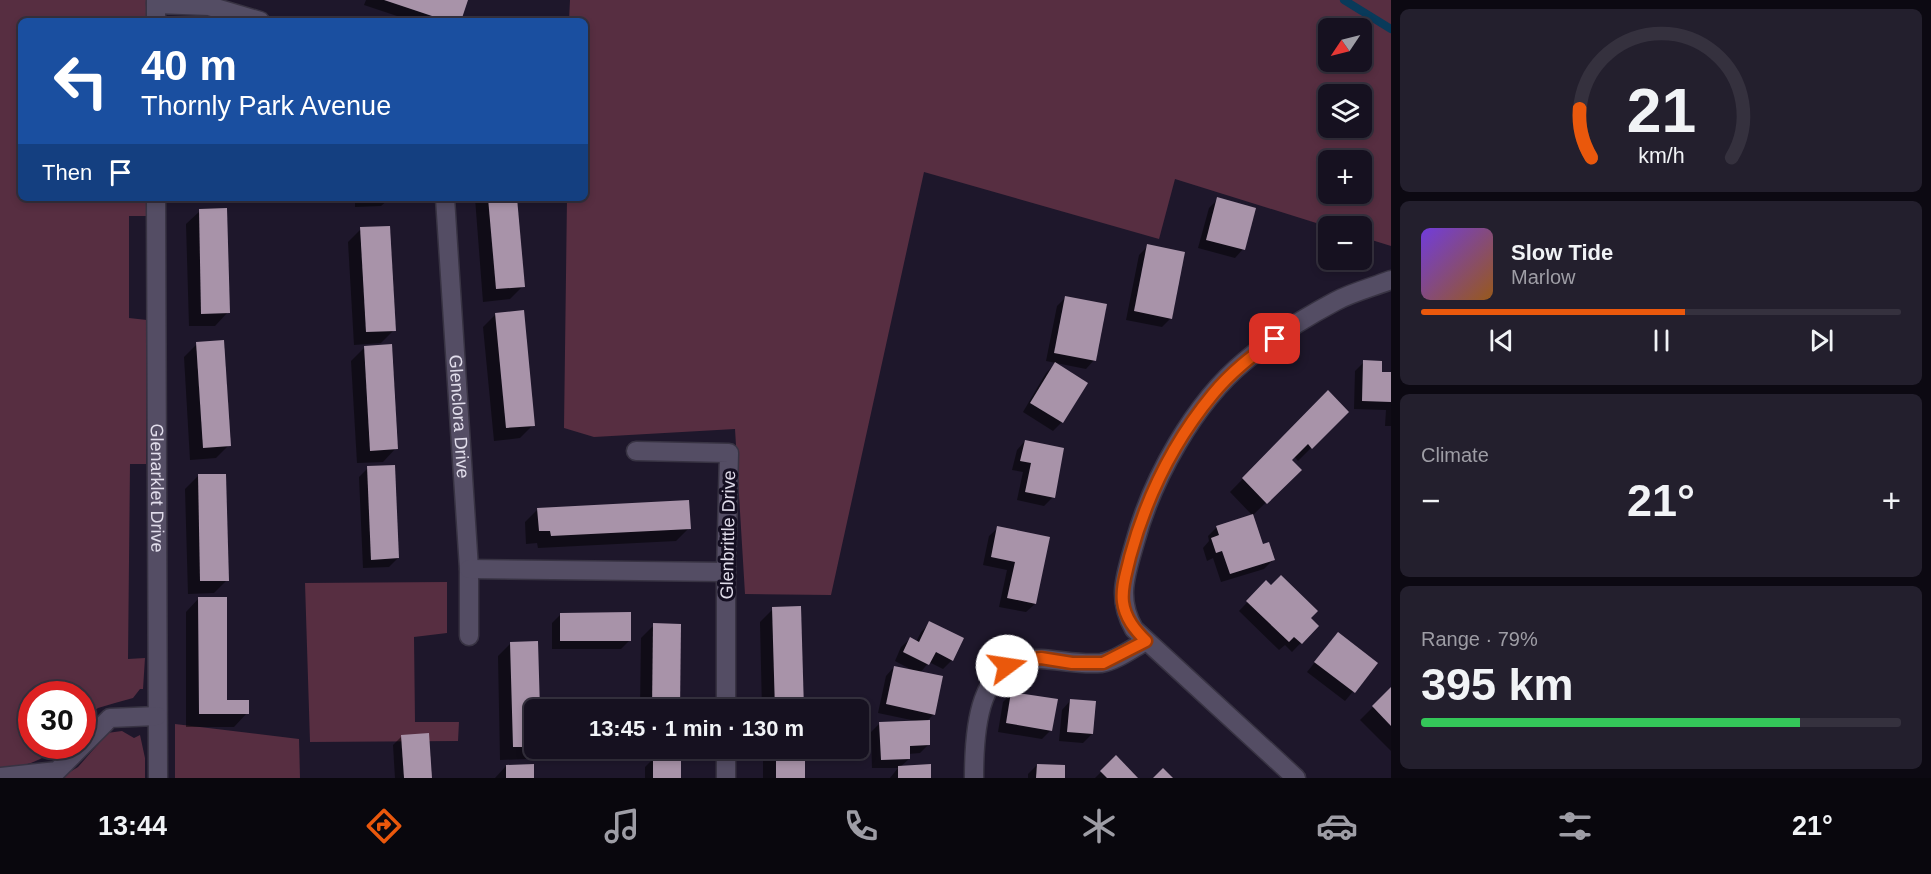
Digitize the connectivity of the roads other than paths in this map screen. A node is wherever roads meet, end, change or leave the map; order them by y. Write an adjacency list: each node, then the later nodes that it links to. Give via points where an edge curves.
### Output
1 (156, 8): 2 (street, via 209,6)
2 (250, 18)
3 (156, 201): 12 (street, Glenarklet Drive)
4 (445, 201): 7 (street, Glenclora Drive)
5 (1391, 280): 10 (street, via 1337,300 1290,328 1244,362 1196,415 1159,478 1127,570 1123,601 1127,616)
6 (636, 452): 8 (street, Glenbrittle Drive, via 729,453)
7 (469, 568): 8 (street); 9 (street, Glenclora Drive)
8 (726, 572): 11 (street, Glenbrittle Drive)
9 (469, 636)
10 (1146, 641): 17 (street, via 1103,663 1041,658 1007,666 989,687 980,708); 18 (street)
11 (726, 699)
12 (158, 716): 14 (street, via 110,718 57,771); 15 (street, Glenarklet Drive)
13 (726, 759): 16 (street)
14 (0, 777)
15 (158, 778)
16 (726, 778)
17 (974, 778)
18 (1296, 778)

